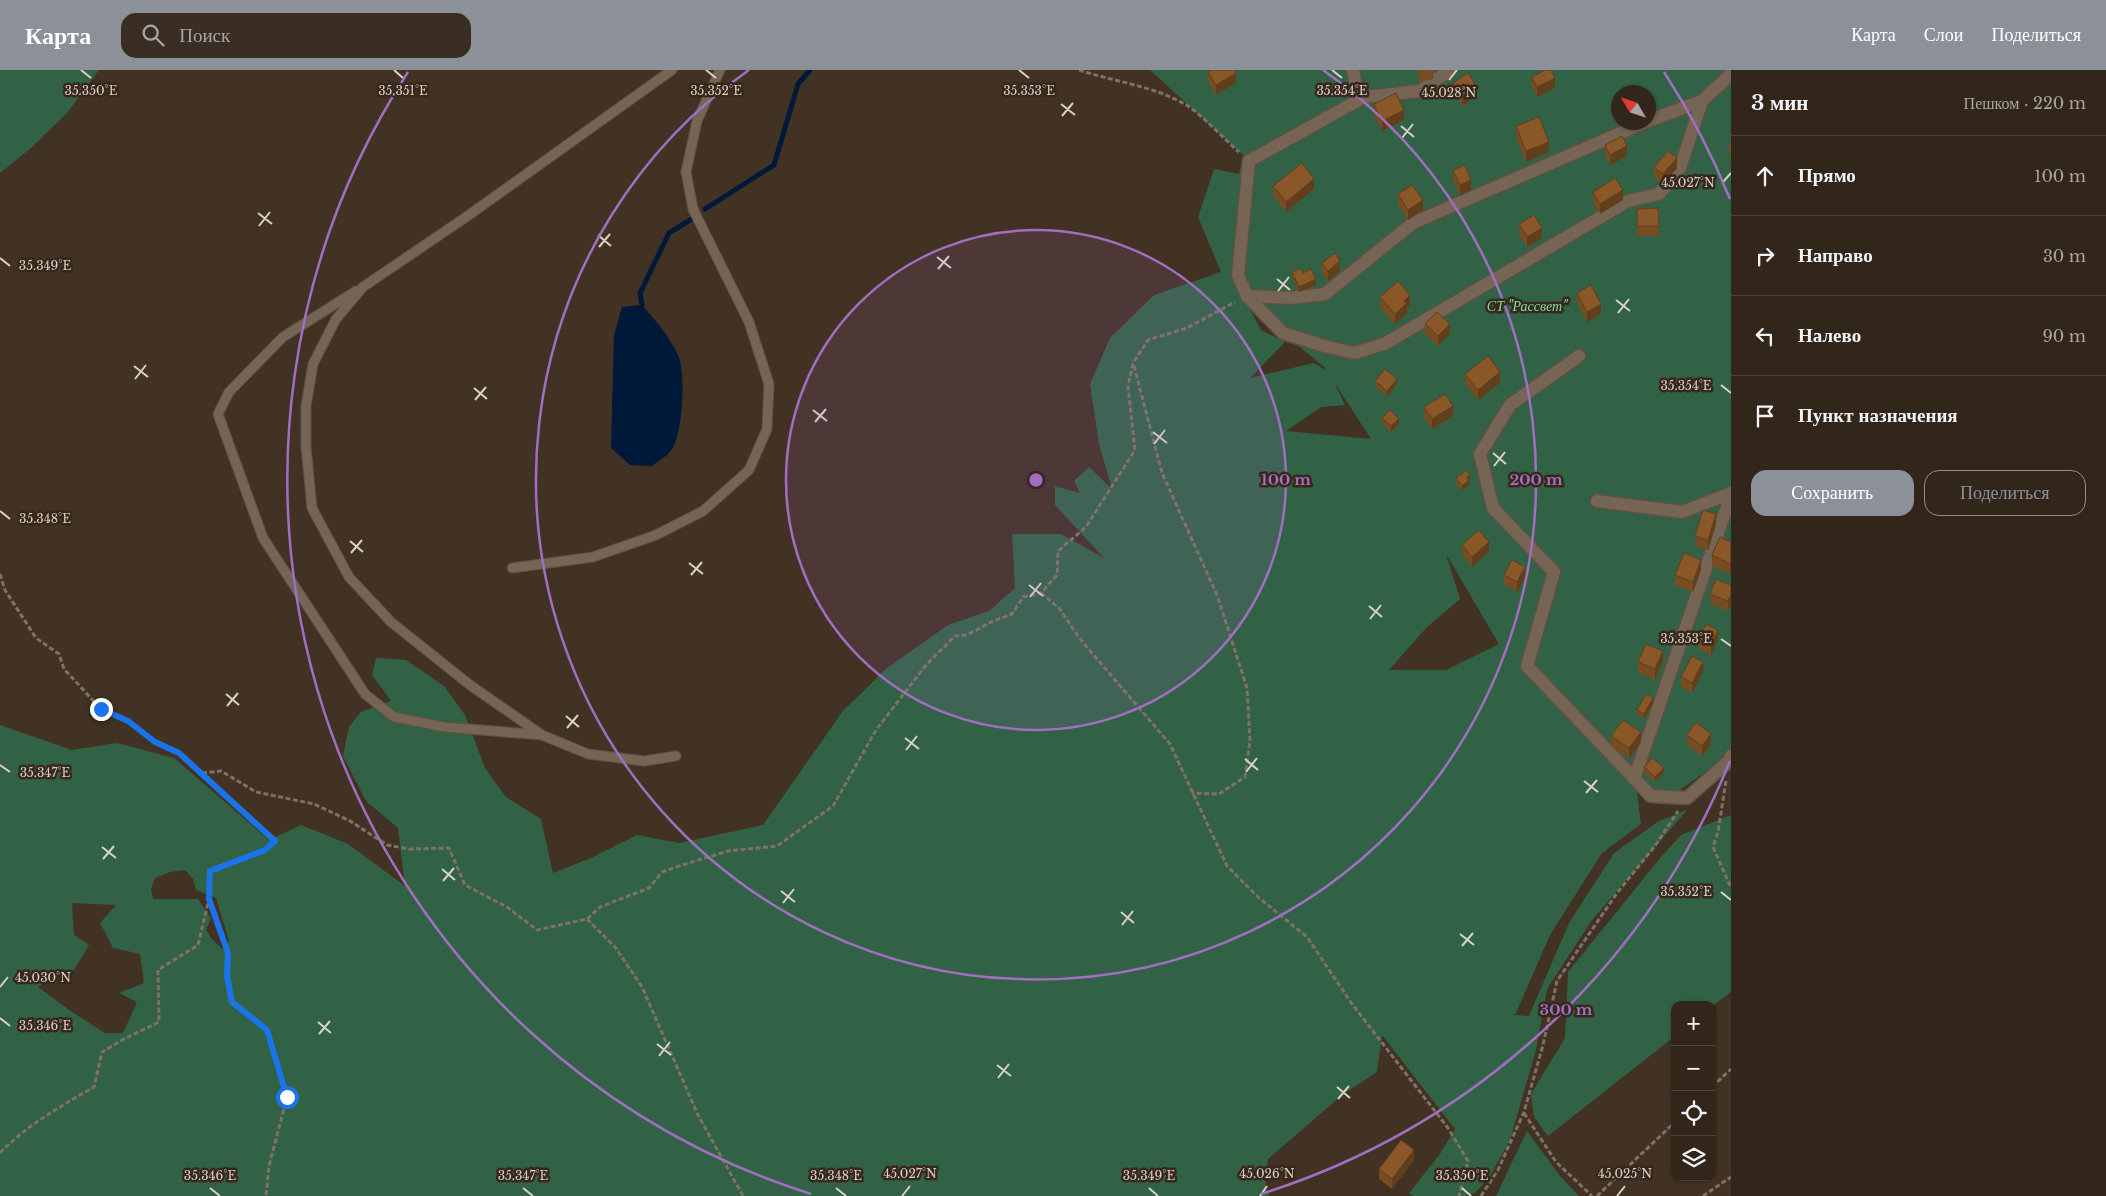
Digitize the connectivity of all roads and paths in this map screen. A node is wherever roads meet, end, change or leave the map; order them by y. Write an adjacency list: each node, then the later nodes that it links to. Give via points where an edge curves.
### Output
1 (672, 70): 12 (lane, via 470,215)
2 (720, 70): 18 (lane, via 697,121 686,172 693,209 749,322 769,384 767,429 750,470 703,510 656,535 593,557)
3 (1079, 70): 11 (path, via 1149,89 1188,107)
4 (1353, 70): 7 (street, via 1356,88)
5 (1450, 70): 7 (street, via 1420,91)
6 (1731, 74): 8 (street)
7 (1364, 97): 11 (street)
8 (1702, 101): 9 (street); 13 (street, via 1680,168 1659,194 1628,201 1386,343 1355,353 1283,333)
9 (1656, 119)
10 (1628, 130): 13 (street, via 1413,222 1326,294 1290,298)
11 (1249, 161): 13 (street, via 1238,275)
12 (363, 287): 21 (lane, via 336,319 313,364 306,406 312,508 349,578 391,622); 21 (lane, via 283,337 228,392 218,414 264,538 365,694 394,716 444,727)
13 (1247, 296): 15 (path, via 1187,328 1148,340)
14 (1579, 356): 25 (street, via 1510,405 1480,454 1493,508 1554,572 1527,666)
15 (1133, 364): 20 (path, via 1128,386 1135,450 1086,527 1058,551 1057,575); 26 (path, via 1162,473 1217,595 1247,688 1250,741 1245,777 1219,794)
16 (1731, 494): 17 (street, via 1682,512); 25 (street)
17 (1598, 501)
18 (512, 568)
19 (0, 574): 24 (path, via 5,590 36,638 59,654 64,669 101,709 128,721 155,742 179,753)
20 (1041, 593): 26 (path, via 1059,608 1080,639 1170,744); 31 (path, via 1023,597 1012,614 967,635 955,636 926,665 876,730 833,806 777,846 728,852 662,872 649,888 600,907)
21 (542, 736): 22 (lane, via 588,754 644,761)
22 (676, 756)
23 (1730, 758): 27 (street); 28 (path, via 1714,847)
24 (202, 773): 30 (path, via 275,841 265,850 210,871); 31 (path, via 221,771 256,792 314,804 350,821 388,845 409,849 449,848 465,885 507,906 537,930)
25 (1634, 779): 27 (street, via 1651,796)
26 (1192, 793): 40 (path, via 1227,866 1258,897 1307,937 1352,1004 1448,1128 1468,1161)
27 (1687, 798): 34 (path, via 1557,981)
28 (1729, 880): 29 (path)
29 (1731, 888)
30 (209, 899): 36 (path, via 198,944 158,970 159,1022 102,1052 94,1087 51,1112); 38 (path, via 228,953 227,976 232,1002 267,1030 287,1097 269,1166)
31 (587, 919): 39 (path, via 615,947 642,987 698,1115)
32 (1731, 1069): 33 (path)
33 (1716, 1083)
34 (1524, 1112): 41 (path, via 1498,1170); 42 (path, via 1556,1162)
35 (1671, 1126): 43 (path)
36 (0, 1153)
37 (1731, 1177): 44 (path)
38 (266, 1196)
39 (743, 1196)
40 (1459, 1196)
41 (1481, 1196)
42 (1592, 1196)
43 (1597, 1196)
44 (1703, 1196)

